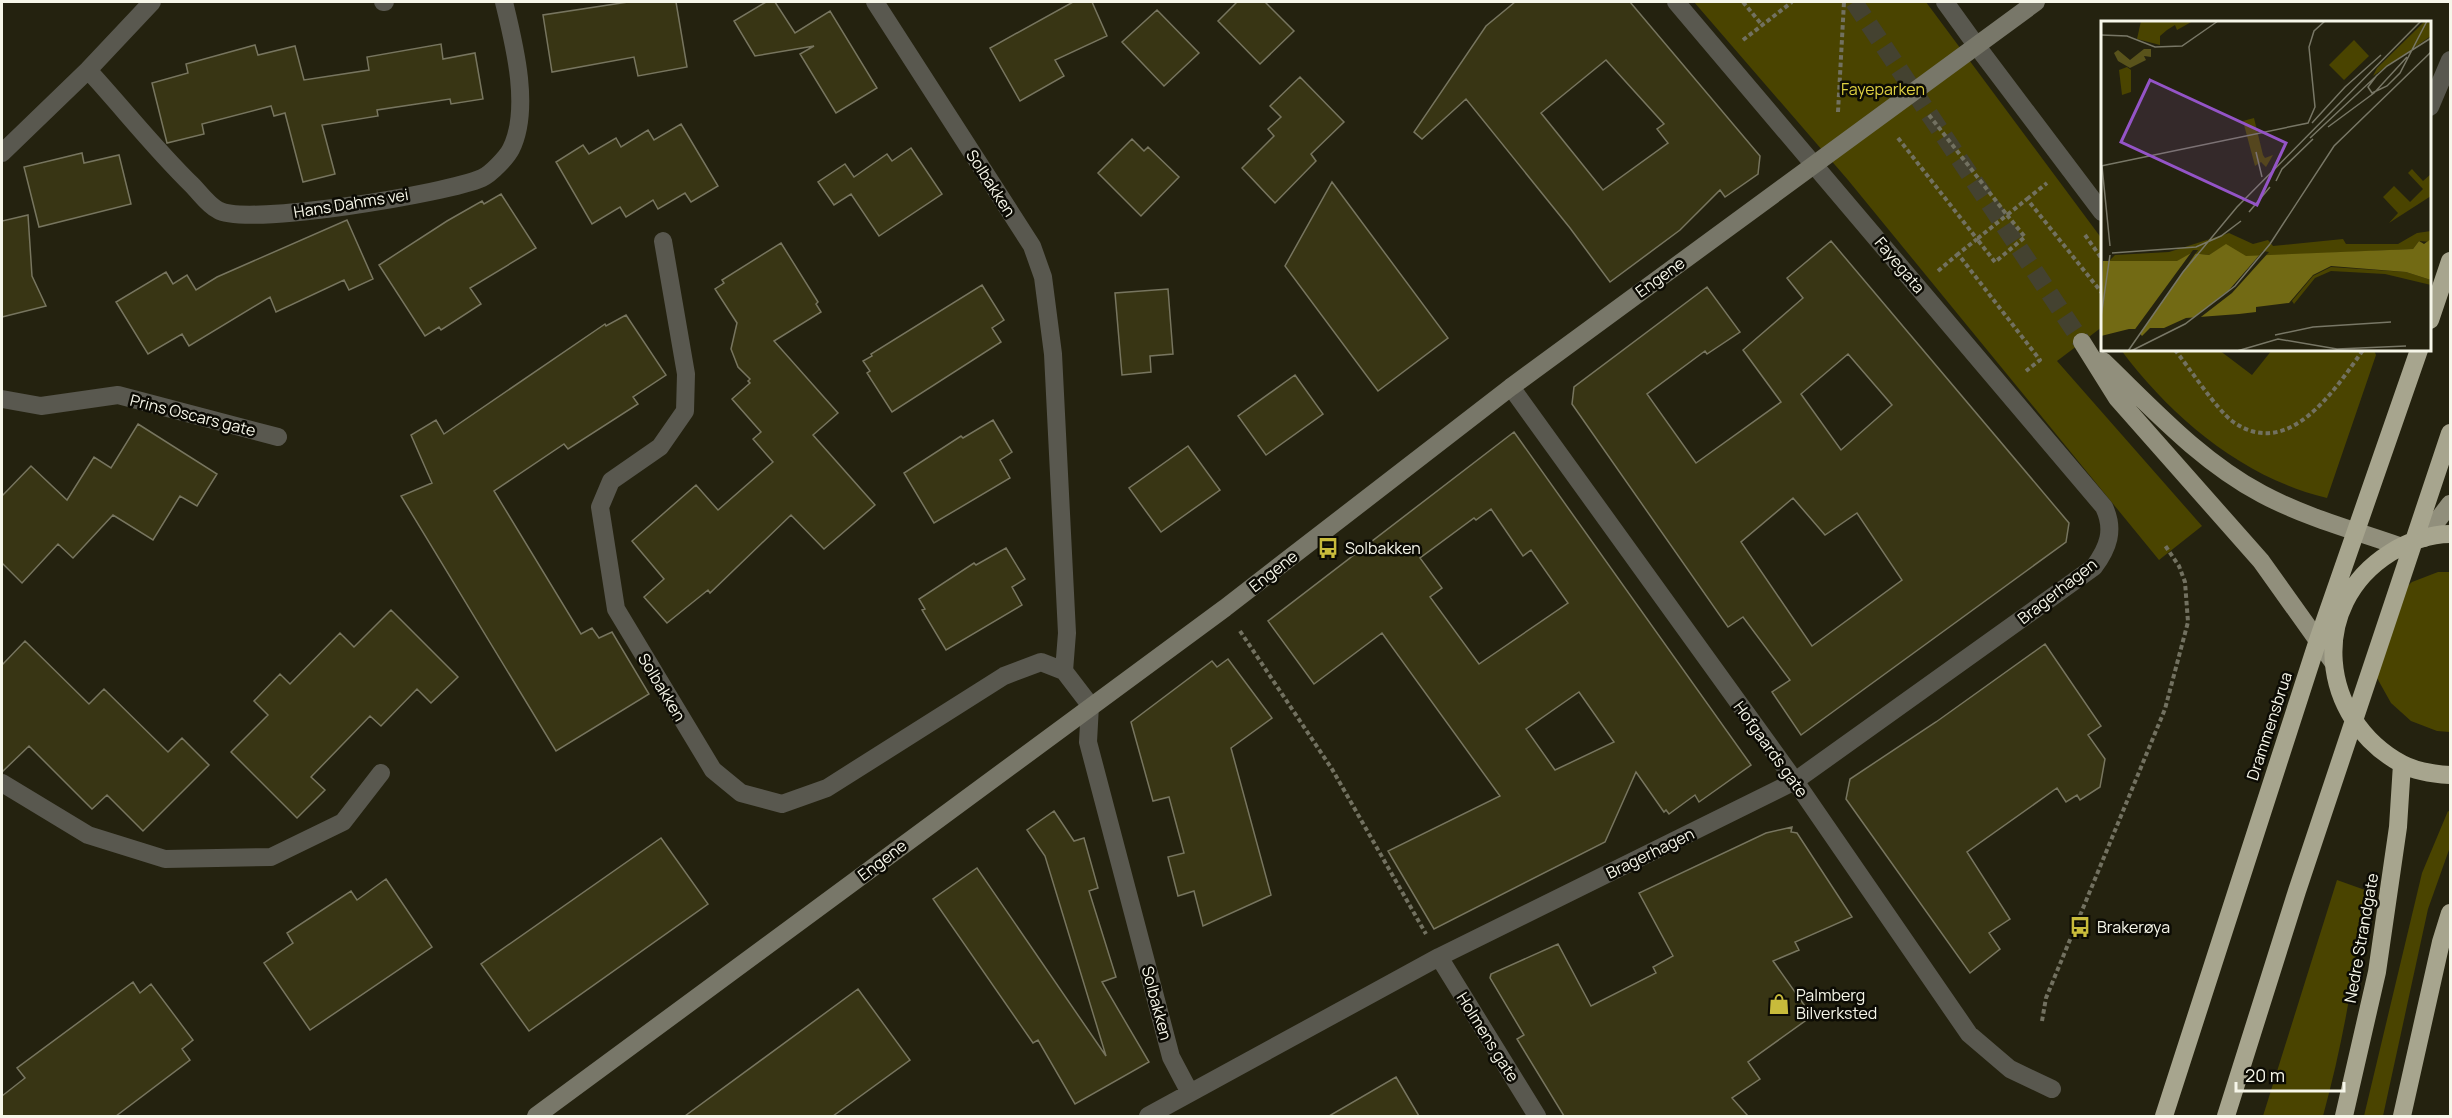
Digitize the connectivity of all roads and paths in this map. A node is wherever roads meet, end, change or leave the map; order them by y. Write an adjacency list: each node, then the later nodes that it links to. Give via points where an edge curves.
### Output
1 (152, 2): 14 (street)
2 (504, 2): 14 (street, Hans Dahms vei, via 520,93 520,122 510,150 484,177 445,188 305,212 236,215 218,211 170,164)
3 (875, 2): 48 (street, Solbakken, via 1032,246 1043,277 1053,354 1067,633)
4 (1676, 2): 12 (street, Fayegata)
5 (1743, 2): 10 (path)
6 (1792, 2): 10 (path)
7 (1844, 2): 18 (path)
8 (1945, 2): 11 (street)
9 (2036, 2): 11 (main road, Engene)
10 (1762, 25): 12 (path)
11 (1976, 45): 15 (main road, Engene); 23 (street)
12 (1721, 57): 20 (street, Fayegata)
13 (2451, 60): 16 (street)
14 (88, 70): 19 (street)
15 (1912, 93): 17 (main road, Engene); 24 (path)
16 (2431, 105)
17 (1882, 116): 18 (main road, Engene); 25 (path)
18 (1835, 149): 20 (main road, Engene)
19 (2, 153)
20 (1815, 163): 36 (main road, Engene); 42 (street, Fayegata, via 2104,507 2110,519)
21 (2047, 183): 22 (path)
22 (2027, 199): 24 (path); 30 (path)
23 (2101, 209)
24 (2007, 215): 25 (path); 25 (path, via 2025,237 1995,262)
25 (1977, 239): 27 (path)
26 (663, 241): 48 (street, Solbakken, via 686,374 685,411 660,447 611,481 600,507 616,609 713,770 741,793 782,804 827,788 1004,676 1041,662)
27 (1958, 254): 29 (path); 35 (path, via 2040,360)
28 (2451, 261): 31 (highway)
29 (1937, 272)
30 (2101, 291)
31 (2431, 317)
32 (2176, 351): 33 (path, via 2231,420 2254,432 2282,432 2325,401)
33 (2361, 351)
34 (2419, 351): 63 (highway, Drammensbrua, via 2313,654)
35 (2022, 374)
36 (1511, 387): 46 (main road, Engene); 53 (street, Hofgaards gate)
37 (2, 399): 39 (street, Prins Oscars gate, via 41,406 117,395)
38 (2451, 433): 64 (highway)
39 (278, 437)
40 (2451, 504): 43 (main road)
41 (2451, 534): 43 (highway)
42 (2110, 535): 53 (street, Bragerhagen, via 2106,550 2094,567)
43 (2424, 538): 45 (highway)
44 (2164, 544): 57 (path, via 2186,582 2188,622 2165,709 2046,998)
45 (2399, 546): 47 (highway, via 2363,575 2349,594 2334,638); 47 (main road, via 2285,505 2217,466 2157,415 2082,342 2117,398 2261,561)
46 (1225, 608): 49 (main road, Engene); 56 (path, via 1332,769)
47 (2333, 662): 50 (highway, via 2336,684 2356,726 2369,742)
48 (1064, 671): 49 (street)
49 (1090, 705): 59 (street, Solbakken, via 1088,742 1171,1058); 60 (main road, Engene)
50 (2402, 764): 52 (highway, via 2426,773); 65 (highway, Nedre Strandgate, via 2398,827 2377,972)
51 (381, 773): 54 (street, via 344,822 271,857 165,859 88,835)
52 (2451, 775)
53 (1795, 781): 56 (street, Bragerhagen); 58 (street, Hofgaards gate, via 1969,1034 2010,1069)
54 (2, 783)
55 (2451, 913): 66 (highway)
56 (1439, 957): 59 (street, Bragerhagen); 62 (street, Holmens gate)
57 (2042, 1021)
58 (2052, 1089)
59 (1190, 1093): 61 (street, Bragerhagen)
60 (536, 1116)
61 (1148, 1116)
62 (1537, 1116)
63 (2164, 1116)
64 (2226, 1116)
65 (2344, 1116)
66 (2402, 1116)

